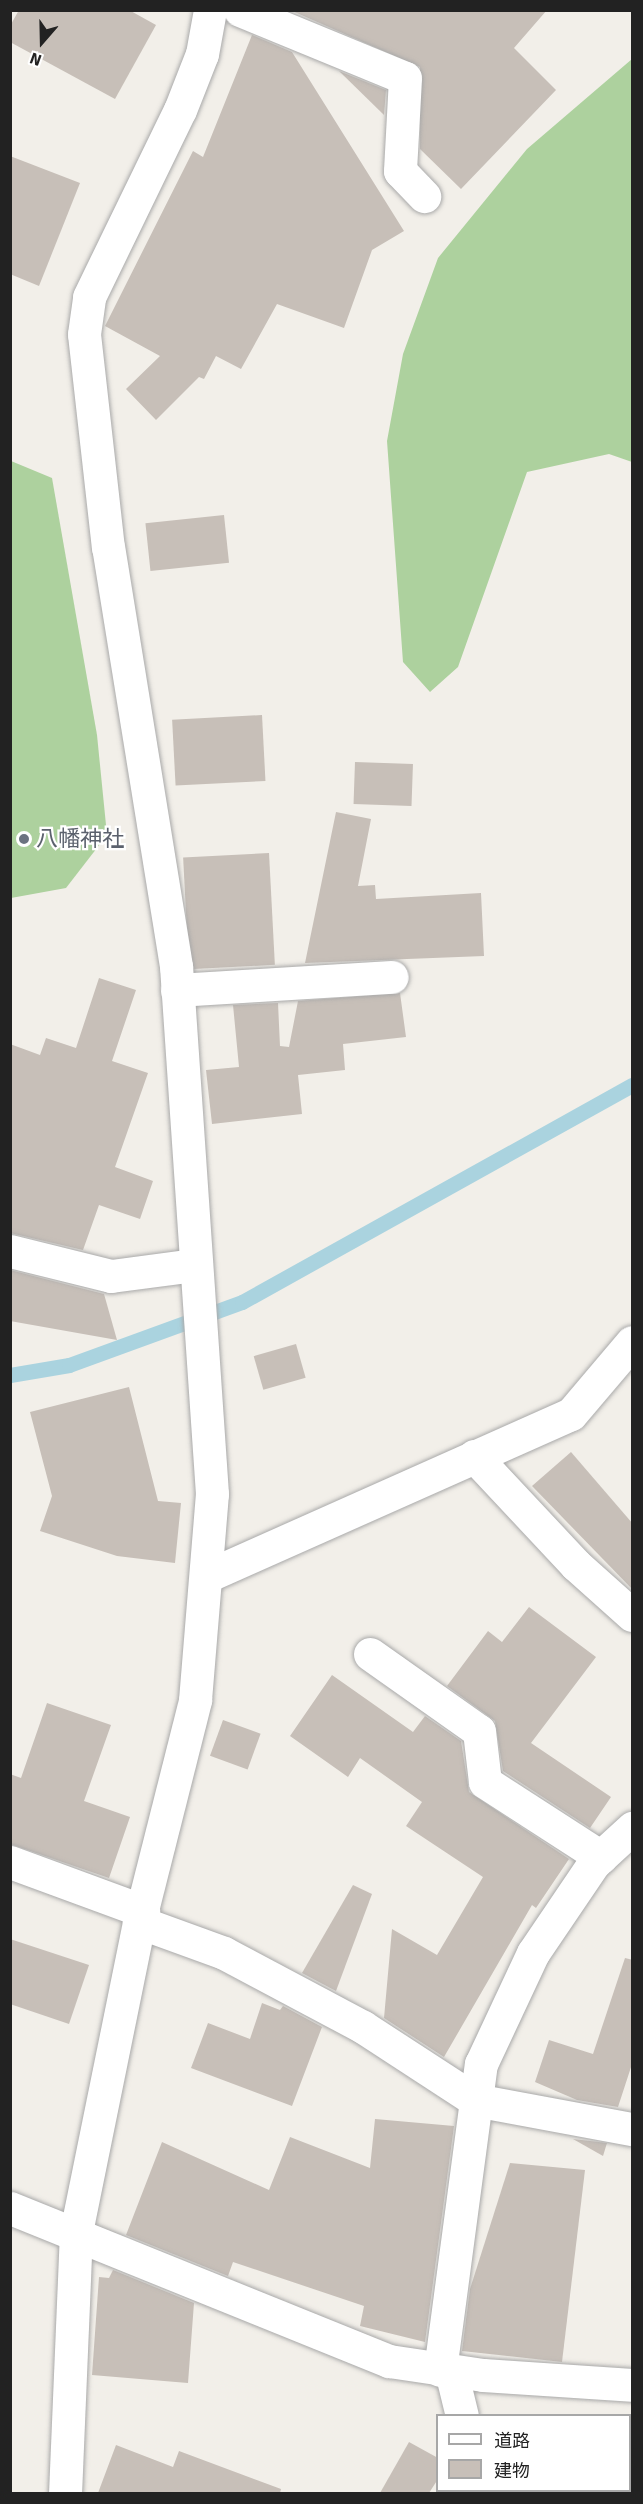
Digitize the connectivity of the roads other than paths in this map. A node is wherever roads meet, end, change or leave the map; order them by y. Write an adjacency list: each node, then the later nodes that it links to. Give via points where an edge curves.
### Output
1 (210, 10): 5 (street, via 202,54 180,110 89,297 84,334 108,548)
2 (240, 10): 3 (street, via 405,78 400,171)
3 (424, 196)
4 (392, 977): 5 (street)
5 (177, 990): 7 (street)
6 (10, 1251): 7 (street, via 111,1276)
7 (195, 1265): 10 (street, via 205,1347 212,1494)
8 (633, 1342): 9 (street, via 571,1414)
9 (474, 1456): 10 (street); 11 (street, via 576,1565)
10 (207, 1576): 16 (street, via 195,1700)
11 (633, 1616)
12 (370, 1654): 14 (street, via 479,1731 485,1782)
13 (633, 1828): 14 (street)
14 (601, 1857): 17 (street, via 533,1953 481,2064)
15 (10, 1862): 16 (street)
16 (141, 1916): 17 (street, via 224,1953 363,2027); 20 (street)
17 (475, 2100): 18 (street); 21 (street)
18 (633, 2129)
19 (10, 2208): 20 (street)
20 (76, 2232): 21 (street, via 326,2340 389,2361); 24 (street)
21 (446, 2370): 22 (street); 23 (street)
22 (633, 2385)
23 (462, 2414)
24 (65, 2493)

